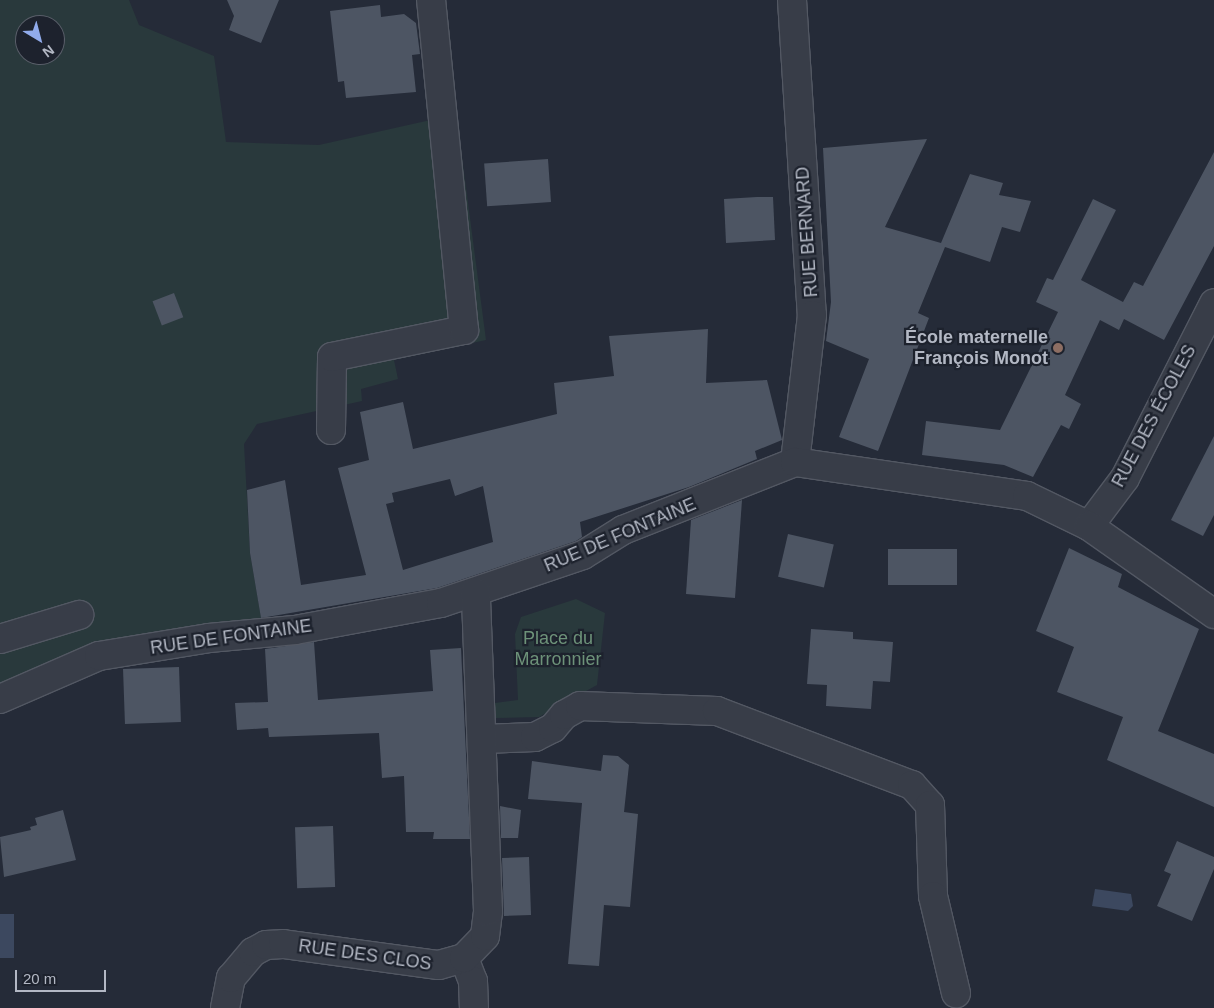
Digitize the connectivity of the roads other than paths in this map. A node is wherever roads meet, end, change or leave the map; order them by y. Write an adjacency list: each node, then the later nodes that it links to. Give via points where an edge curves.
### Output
1 (431, 0): 4 (street, via 464,330 332,357)
2 (792, 0): 5 (street, RUE BERNARD, via 812,315)
3 (1214, 303): 6 (street, RUE DES ÉCOLES, via 1125,478)
4 (331, 430)
5 (795, 462): 6 (street, RUE DE FONTAINE, via 1027,496); 7 (street, RUE DE FONTAINE, via 622,530 583,554)
6 (1089, 526): 8 (street, RUE DE FONTAINE)
7 (476, 592): 11 (street, RUE DE FONTAINE, via 441,603 296,630 209,638 99,656); 12 (street)
8 (1214, 614)
9 (79, 615): 10 (street)
10 (0, 639)
11 (0, 699)
12 (483, 738): 13 (street, RUE DES CLOS, via 488,923 485,936); 14 (street, via 535,736 553,728 564,715 580,706 717,711 912,785 930,805 933,896)
13 (464, 958): 15 (street, RUE DES CLOS, via 439,966 283,944 266,945 253,952 231,978); 16 (street, via 473,981)
14 (956, 993)
15 (225, 1008)
16 (474, 1008)

